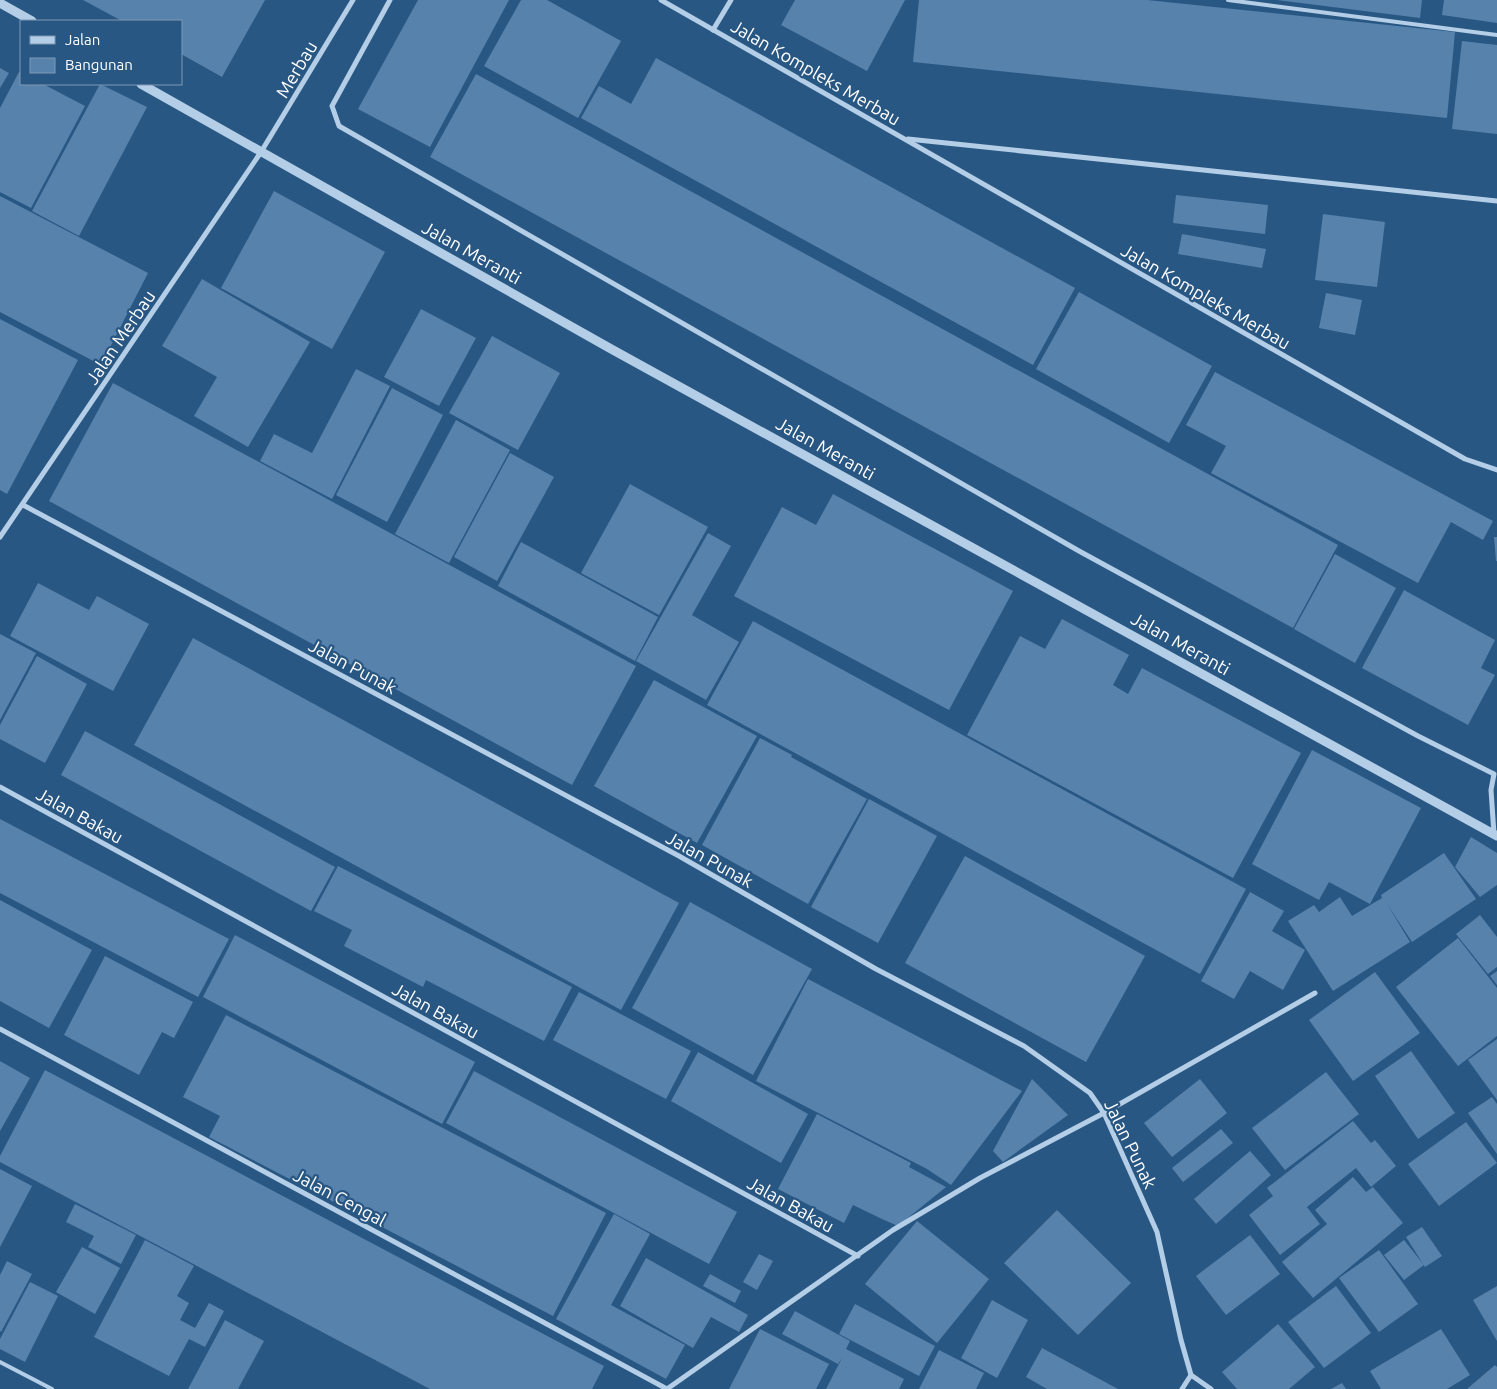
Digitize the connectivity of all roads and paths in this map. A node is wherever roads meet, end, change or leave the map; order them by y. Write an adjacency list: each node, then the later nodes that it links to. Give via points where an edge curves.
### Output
1 (354, 0): 12 (street, Merbau)
2 (390, 0): 17 (street, via 332,106 339,126 1079,551 1418,736)
3 (661, 0): 8 (street, Jalan Kompleks Merbau)
4 (731, 0): 8 (street)
5 (1228, 0): 9 (lane)
6 (0, 3): 7 (street)
7 (30, 20)
8 (713, 30): 11 (street, Jalan Kompleks Merbau)
9 (1497, 35)
10 (143, 85): 12 (street, Jalan Meranti)
11 (905, 139): 13 (street, Jalan Kompleks Merbau); 14 (street, Jalan Kompleks Merbau, via 1465,459)
12 (261, 152): 15 (street, Jalan Merbau); 19 (street, Jalan Meranti, via 613,350)
13 (1497, 201)
14 (1497, 470)
15 (23, 504): 16 (street, Jalan Merbau); 22 (street, Jalan Punak, via 679,856 876,969 1024,1046 1090,1093)
16 (0, 537)
17 (1495, 774): 19 (street, via 1491,790)
18 (0, 787): 23 (street, Jalan Bakau)
19 (1495, 835)
20 (1315, 993): 22 (street)
21 (0, 1029): 27 (street, Jalan Cengal)
22 (1104, 1113): 23 (street, via 980,1178 893,1230); 25 (street, Jalan Punak, via 1157,1232)
23 (858, 1256): 27 (street)
24 (0, 1362): 26 (lane)
25 (1191, 1375): 28 (street); 29 (street)
26 (52, 1389)
27 (667, 1389)
28 (1182, 1389)
29 (1211, 1389)

